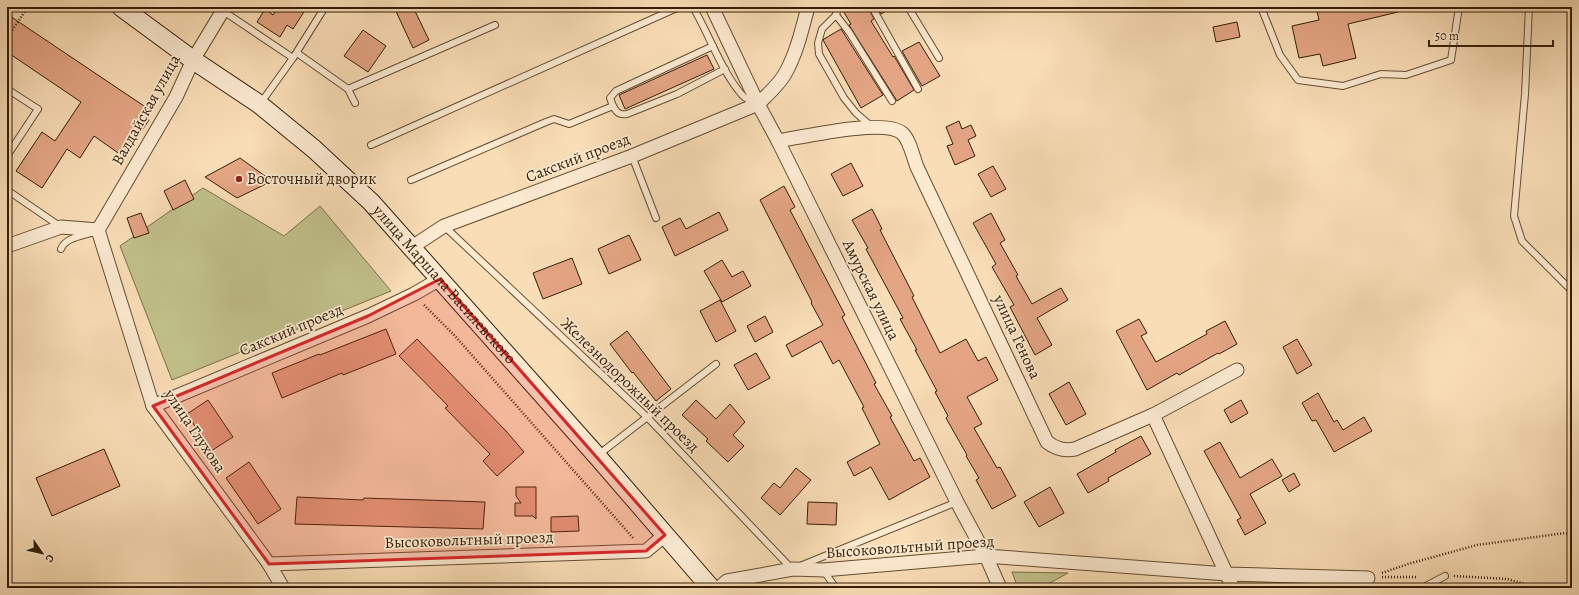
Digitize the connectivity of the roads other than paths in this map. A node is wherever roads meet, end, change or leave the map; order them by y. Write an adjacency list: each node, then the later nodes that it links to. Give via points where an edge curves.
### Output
1 (121, 7): 19 (main road, улица Маршала Василевского)
2 (324, 7): 17 (lane)
3 (679, 7): 31 (lane)
4 (693, 7): 16 (lane)
5 (712, 7): 27 (street, Амурская улица)
6 (808, 7): 27 (street, via 786,72 773,90)
7 (838, 7): 14 (lane)
8 (872, 7): 23 (lane)
9 (908, 7): 18 (lane)
10 (1261, 7): 11 (lane, via 1280,55 1298,80 1344,86 1381,74 1406,75 1451,60)
11 (1459, 7)
12 (1529, 7): 45 (lane, via 1525,94 1514,216 1522,241)
13 (224, 9): 17 (lane); 19 (street, Валдайская улица)
14 (836, 15): 24 (lane); 29 (lane, via 822,29 818,43 819,54 844,98)
15 (495, 24): 22 (lane)
16 (713, 46): 20 (lane); 28 (lane, via 616,91 610,98)
17 (295, 56): 22 (lane); 26 (lane)
18 (939, 58)
19 (193, 60): 26 (main road, улица Маршала Василевского); 40 (street, Валдайская улица, via 176,97)
20 (726, 69): 27 (lane, via 743,96); 28 (lane, via 677,94 626,114 620,115)
21 (7, 89): 32 (lane, via 38,109)
22 (348, 89): 25 (lane)
23 (918, 89)
24 (892, 101)
25 (355, 103)
26 (259, 104): 42 (main road, улица Маршала Василевского, via 352,183)
27 (758, 104): 30 (street, Амурская улица); 34 (street, Сакский проезд)
28 (613, 106): 35 (lane, via 569,124 554,119)
29 (871, 126): 30 (street); 49 (street, улица Генова, via 888,127 902,133 908,142 917,167 1047,442 1060,449 1075,449)
30 (778, 141): 52 (street, Амурская улица)
31 (371, 145)
32 (9, 149): 33 (lane)
33 (7, 156)
34 (632, 156): 37 (lane); 38 (street, Сакский проезд)
35 (411, 180)
36 (7, 190): 39 (lane)
37 (656, 218)
38 (444, 226): 42 (street, Сакский проезд); 50 (lane, Железнодорожный проезд)
39 (61, 227): 40 (street); 41 (street)
40 (98, 230): 43 (lane, via 70,240); 48 (street, улица Глухова)
41 (7, 246)
42 (412, 247): 44 (main road, улица Маршала Василевского)
43 (61, 249)
44 (440, 279): 48 (street, Сакский проезд, via 368,316); 51 (main road, улица Маршала Василевского)
45 (1572, 291)
46 (716, 364): 50 (lane)
47 (1237, 370): 49 (street, улица Генова)
48 (154, 406): 55 (street, улица Глухова)
49 (1153, 415): 58 (street)
50 (648, 418): 51 (lane); 56 (lane, Железнодорожный проезд)
51 (597, 456): 53 (main road, улица Маршала Василевского)
52 (957, 502): 54 (street, Амурская улица); 56 (lane)
53 (665, 535): 55 (street, Высоковольтный проезд, via 646,551); 62 (main road, улица Маршала Василевского)
54 (986, 556): 57 (street, Высоковольтный проезд); 58 (street, Высоковольтный проезд); 65 (street, Амурская улица)
55 (269, 564): 61 (street, улица Глухова)
56 (792, 569): 57 (street, Высоковольтный проезд); 63 (street, Высоковольтный проезд, via 727,581)
57 (823, 570): 64 (lane)
58 (1227, 574): 60 (street, Высоковольтный проезд); 66 (street)
59 (1445, 576): 67 (lane)
60 (1368, 578)
61 (283, 588)
62 (711, 588)
63 (719, 588)
64 (836, 588)
65 (1000, 588)
66 (1233, 588)
67 (1422, 588)

